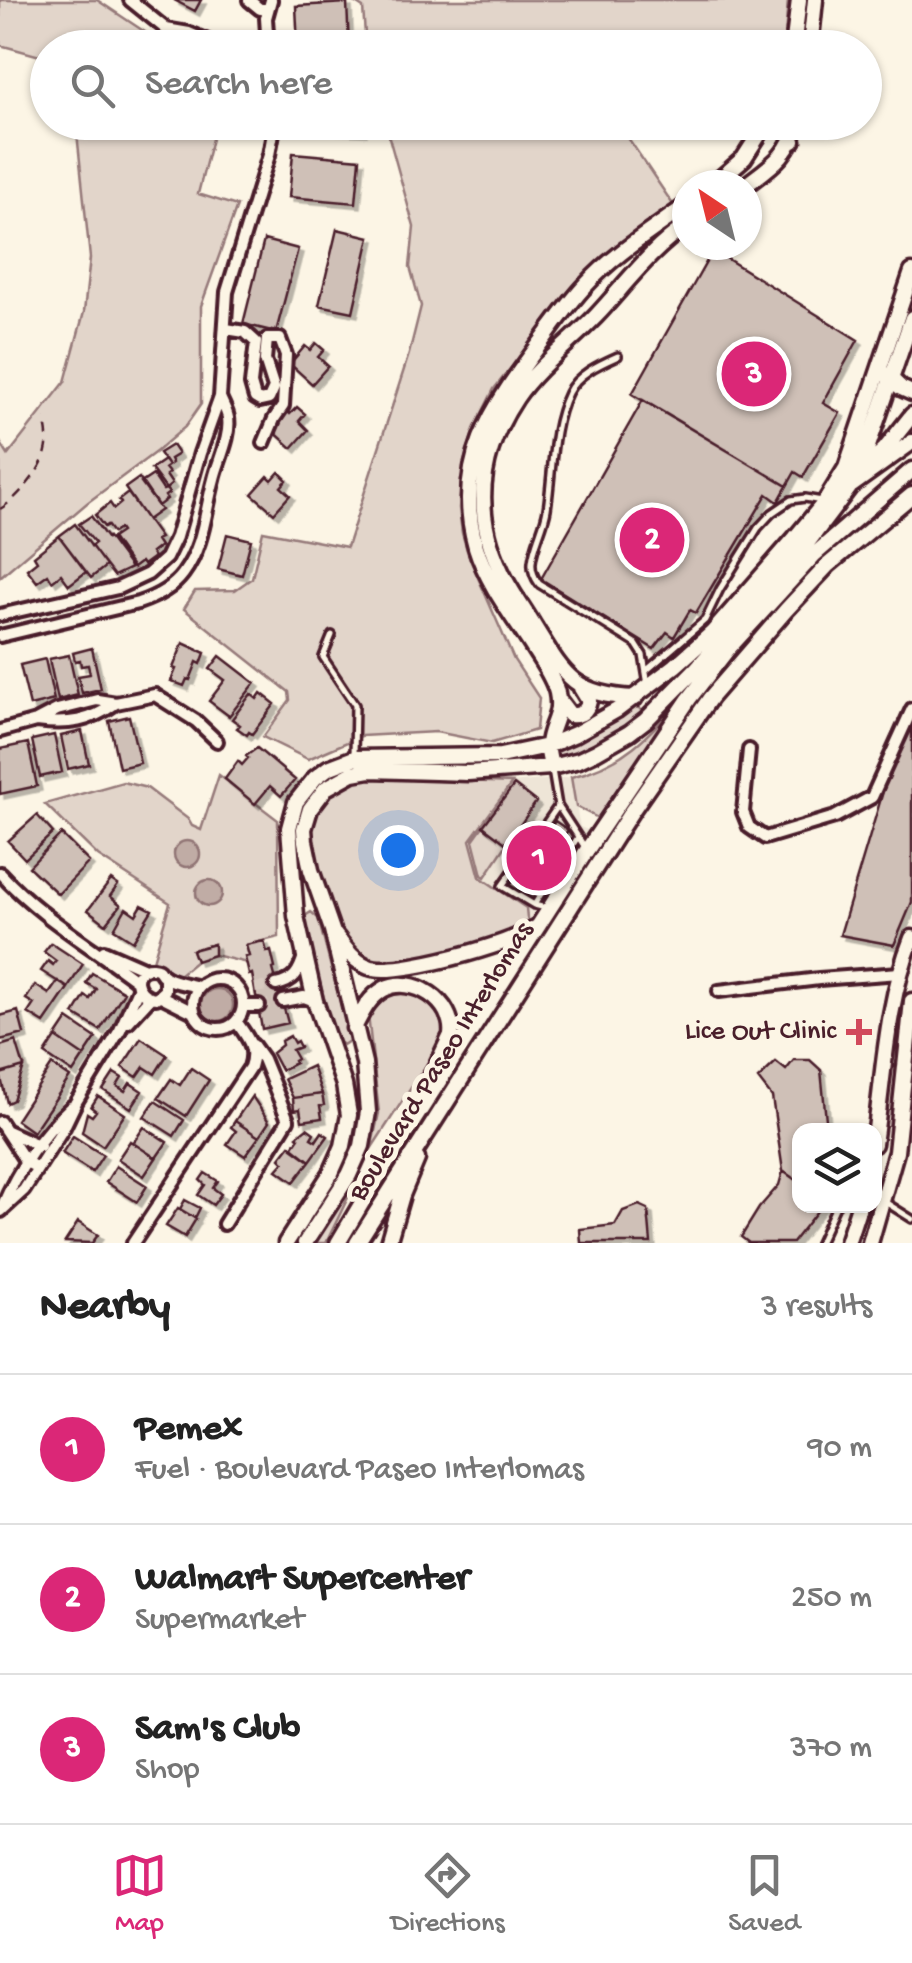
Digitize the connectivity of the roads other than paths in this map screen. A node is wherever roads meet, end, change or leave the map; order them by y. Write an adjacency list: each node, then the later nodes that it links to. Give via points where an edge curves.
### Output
1 (130, 0): 6 (street)
2 (248, 0): 5 (street, via 260,9)
3 (799, 0): 8 (main road)
4 (816, 0): 9 (main road)
5 (269, 4): 7 (street)
6 (172, 30)
7 (267, 30)
8 (795, 30)
9 (812, 30)
10 (273, 140): 21 (street, via 227,292)
11 (755, 140): 13 (main road)
12 (793, 141): 14 (main road)
13 (730, 170)
14 (762, 172)
15 (672, 216): 18 (main road)
16 (672, 237): 19 (main road)
17 (912, 272): 23 (main road)
18 (574, 300): 19 (main road, via 580,314); 45 (main road, via 502,394 484,427 470,481 476,546)
19 (594, 318): 43 (main road, via 517,396 482,482 501,572 556,662)
20 (912, 318): 26 (main road)
21 (226, 329): 25 (street, via 256,342); 28 (street)
22 (618, 356): 42 (lane, via 569,391 531,565 538,584 636,644)
23 (878, 367): 26 (main road); 38 (main road, via 854,450)
24 (270, 374): 25 (street); 25 (street, via 273,394 260,402); 32 (street, via 266,345 280,339 286,355 283,406)
25 (252, 377)
26 (891, 379): 27 (main road); 30 (main road)
27 (912, 393)
28 (220, 396): 39 (street, via 176,537 159,566 118,588); 41 (street, via 226,435 202,534 182,576 138,602)
29 (912, 415): 33 (main road)
30 (872, 430): 33 (main road); 35 (main road)
31 (912, 442): 33 (main road)
32 (264, 443)
33 (891, 451): 35 (main road); 36 (main road)
34 (912, 470): 55 (main road, Boulevard Paseo Interlomas, via 814,555 728,648)
35 (857, 474): 36 (main road)
36 (849, 488): 38 (main road); 47 (main road)
37 (912, 494): 88 (main road, Boulevard Paseo Interlomas, via 828,565 710,698)
38 (825, 502): 42 (lane, via 791,500 772,513 705,620); 44 (main road, via 712,633)
39 (0, 615)
40 (332, 635): 52 (lane, via 322,657 356,705)
41 (0, 636)
42 (645, 672): 44 (lane)
43 (577, 684): 44 (main road, via 598,694); 45 (main road, via 590,701 585,711 570,716)
44 (642, 693): 47 (main road); 50 (main road)
45 (558, 699): 50 (main road)
46 (912, 709): 51 (street, via 872,797 835,817 765,838 749,827 743,812)
47 (652, 712): 53 (main road, via 614,742)
48 (0, 731): 49 (street, via 97,700 156,696)
49 (218, 741)
50 (547, 746): 52 (main road, via 500,756); 53 (main road)
51 (749, 750)
52 (354, 758): 59 (main road, via 328,768 296,802 289,828)
53 (551, 767): 54 (lane); 58 (main road, via 370,770 337,780 318,797 304,829)
54 (558, 806): 55 (lane); 57 (lane, via 502,886)
55 (582, 844): 57 (lane); 60 (main road, Boulevard Paseo Interlomas)
56 (0, 873): 63 (street, via 42,913)
57 (534, 904): 60 (lane)
58 (323, 905): 59 (main road, via 309,900); 61 (main road)
59 (296, 909): 64 (main road)
60 (546, 917): 61 (main road, via 497,946 390,970 355,959); 91 (main road, Boulevard Paseo Interlomas)
61 (332, 930): 82 (main road)
62 (912, 938): 66 (main road)
63 (89, 944): 65 (street); 69 (street)
64 (304, 956): 68 (street, via 299,973); 76 (main road)
65 (145, 969): 67 (street); 69 (street)
66 (900, 972): 73 (street); 89 (main road)
67 (166, 977): 70 (street); 74 (street)
68 (276, 984)
69 (138, 985): 74 (street, via 143,995); 83 (street)
70 (198, 987): 71 (street, via 221,978); 80 (street)
71 (237, 987): 72 (street); 78 (street)
72 (255, 988)
73 (719, 991)
74 (156, 997): 80 (street); 83 (street)
75 (283, 1001): 76 (street)
76 (314, 1001): 86 (main road)
77 (912, 1002): 87 (main road)
78 (243, 1006): 79 (street); 81 (street)
79 (259, 1006)
80 (194, 1012): 81 (street, via 208,1028)
81 (236, 1021): 84 (street)
82 (354, 1028): 85 (main road); 91 (main road, via 371,999 393,986 418,987 448,1016 451,1035)
83 (120, 1030): 92 (street, via 64,1127)
84 (252, 1044): 101 (street, via 288,1120); 102 (street, via 250,1067)
85 (359, 1047): 86 (main road); 104 (main road, via 368,1112 362,1146)
86 (332, 1053): 103 (main road, via 344,1085 347,1131 331,1173)
87 (908, 1063): 94 (main road, via 896,1152)
88 (434, 1120): 106 (main road, Boulevard Paseo Interlomas); 107 (main road)
89 (877, 1123)
90 (2, 1126): 92 (street); 93 (street)
91 (398, 1145): 105 (main road, Boulevard Paseo Interlomas)
92 (43, 1148): 93 (street)
93 (32, 1165): 96 (street, via 13,1182)
94 (882, 1179)
95 (882, 1201): 100 (lane)
96 (0, 1212)
97 (833, 1213): 108 (lane)
98 (858, 1213): 109 (main road)
99 (879, 1213): 110 (main road)
100 (912, 1219)
101 (224, 1224)
102 (133, 1243)
103 (286, 1243)
104 (305, 1243)
105 (338, 1243)
106 (357, 1243)
107 (388, 1243)
108 (819, 1243)
109 (848, 1243)
110 (870, 1243)

